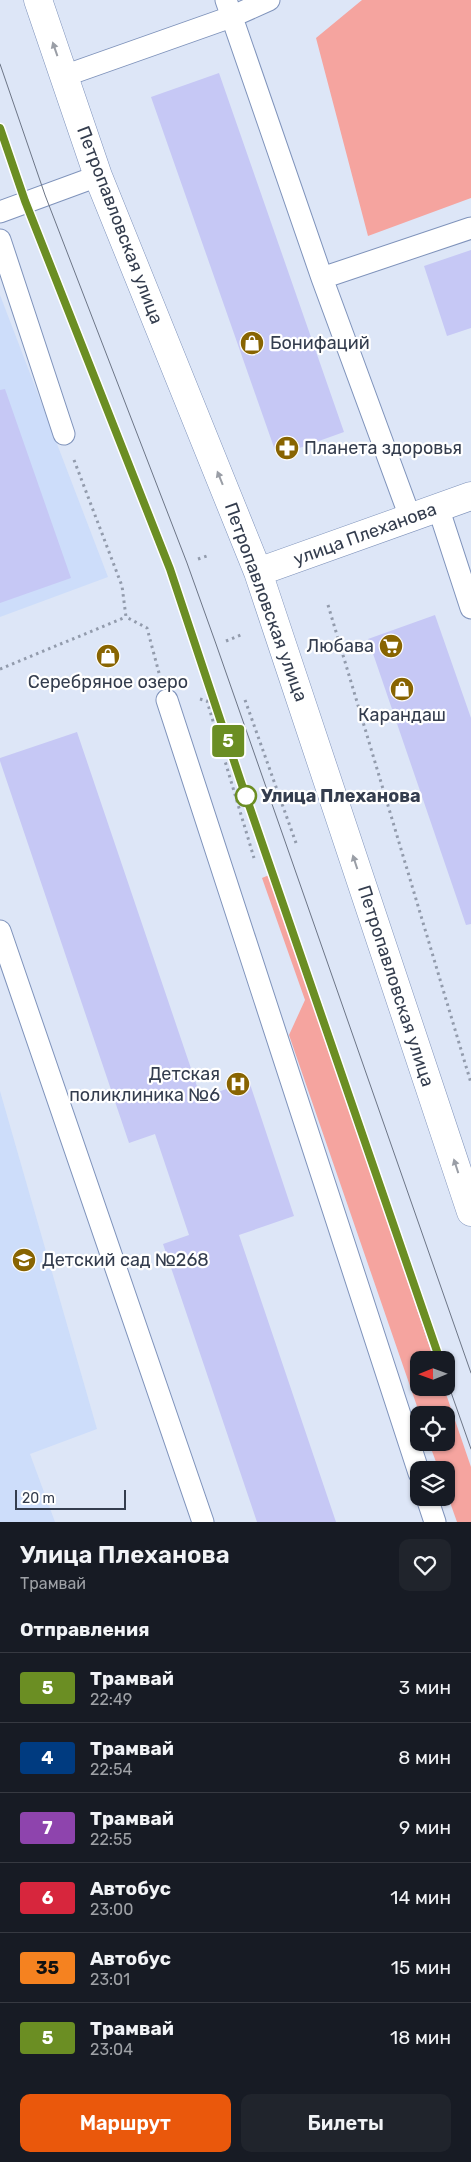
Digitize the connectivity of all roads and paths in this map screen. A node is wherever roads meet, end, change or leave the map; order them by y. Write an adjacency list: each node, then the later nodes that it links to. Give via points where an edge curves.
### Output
1 (38, 0): 4 (main road, Петропавловская улица, one-way to 1)
2 (269, 0): 3 (lane)
3 (229, 8): 4 (lane); 9 (lane)
4 (64, 76): 5 (main road, Петропавловская улица)
5 (98, 176): 6 (lane); 16 (main road, Петропавловская улица, one-way to 5)
6 (0, 212)
7 (471, 228): 9 (lane)
8 (0, 240): 10 (lane)
9 (322, 278): 13 (lane)
10 (64, 434): 19 (path, via 122,586)
11 (471, 496): 12 (main road, улица Плеханова)
12 (438, 507): 13 (main road, улица Плеханова); 18 (lane)
13 (410, 517): 16 (main road, улица Плеханова)
14 (210, 555): 15 (path)
15 (198, 559)
16 (258, 572): 30 (main road, Петропавловская улица, one-way to 16)
17 (328, 605): 29 (path)
18 (471, 608)
19 (126, 617): 22 (path); 24 (path, via 147,628)
20 (243, 634): 21 (path)
21 (226, 640)
22 (0, 669)
23 (200, 699): 27 (path, via 208,701)
24 (167, 700): 31 (lane)
25 (244, 700): 26 (path)
26 (296, 843)
27 (254, 858)
28 (0, 931): 33 (lane)
29 (471, 1083)
30 (471, 1212)
31 (415, 1461)
32 (430, 1506): 34 (lane)
33 (203, 1522)
34 (435, 1522)

